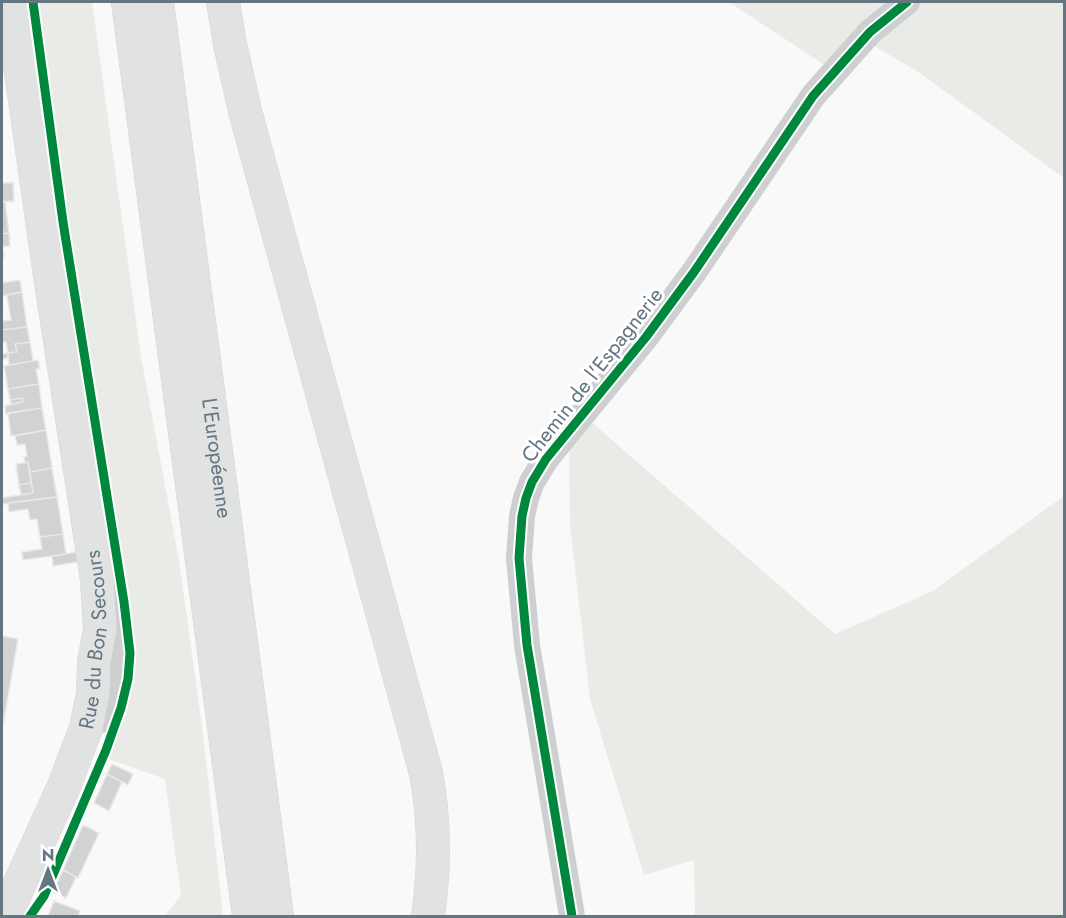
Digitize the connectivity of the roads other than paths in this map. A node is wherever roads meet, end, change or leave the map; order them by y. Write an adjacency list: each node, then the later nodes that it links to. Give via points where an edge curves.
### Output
1 (11, 2): 8 (main road, Rue du Bon Secours)
2 (24, 2): 8 (street, Rue du Bon Secours)
3 (128, 2): 13 (main road, L'Européenne)
4 (157, 2): 9 (main road, L'Européenne)
5 (177, 2): 9 (main road)
6 (223, 2): 15 (main road, via 245,111 426,773 434,833)
7 (907, 2): 16 (street, Chemin de l'Espagnerie, via 870,32 813,96 694,272 546,459 526,498 519,558 527,645)
8 (22, 35): 10 (main road, Rue du Bon Secours)
9 (208, 386): 14 (main road, L'Européenne)
10 (107, 655): 11 (main road, Rue du Bon Secours, via 94,662 92,705 81,741); 12 (street, Rue du Bon Secours, via 101,723)
11 (5, 916)
12 (19, 916)
13 (249, 916)
14 (277, 916)
15 (428, 916)
16 (572, 916)

